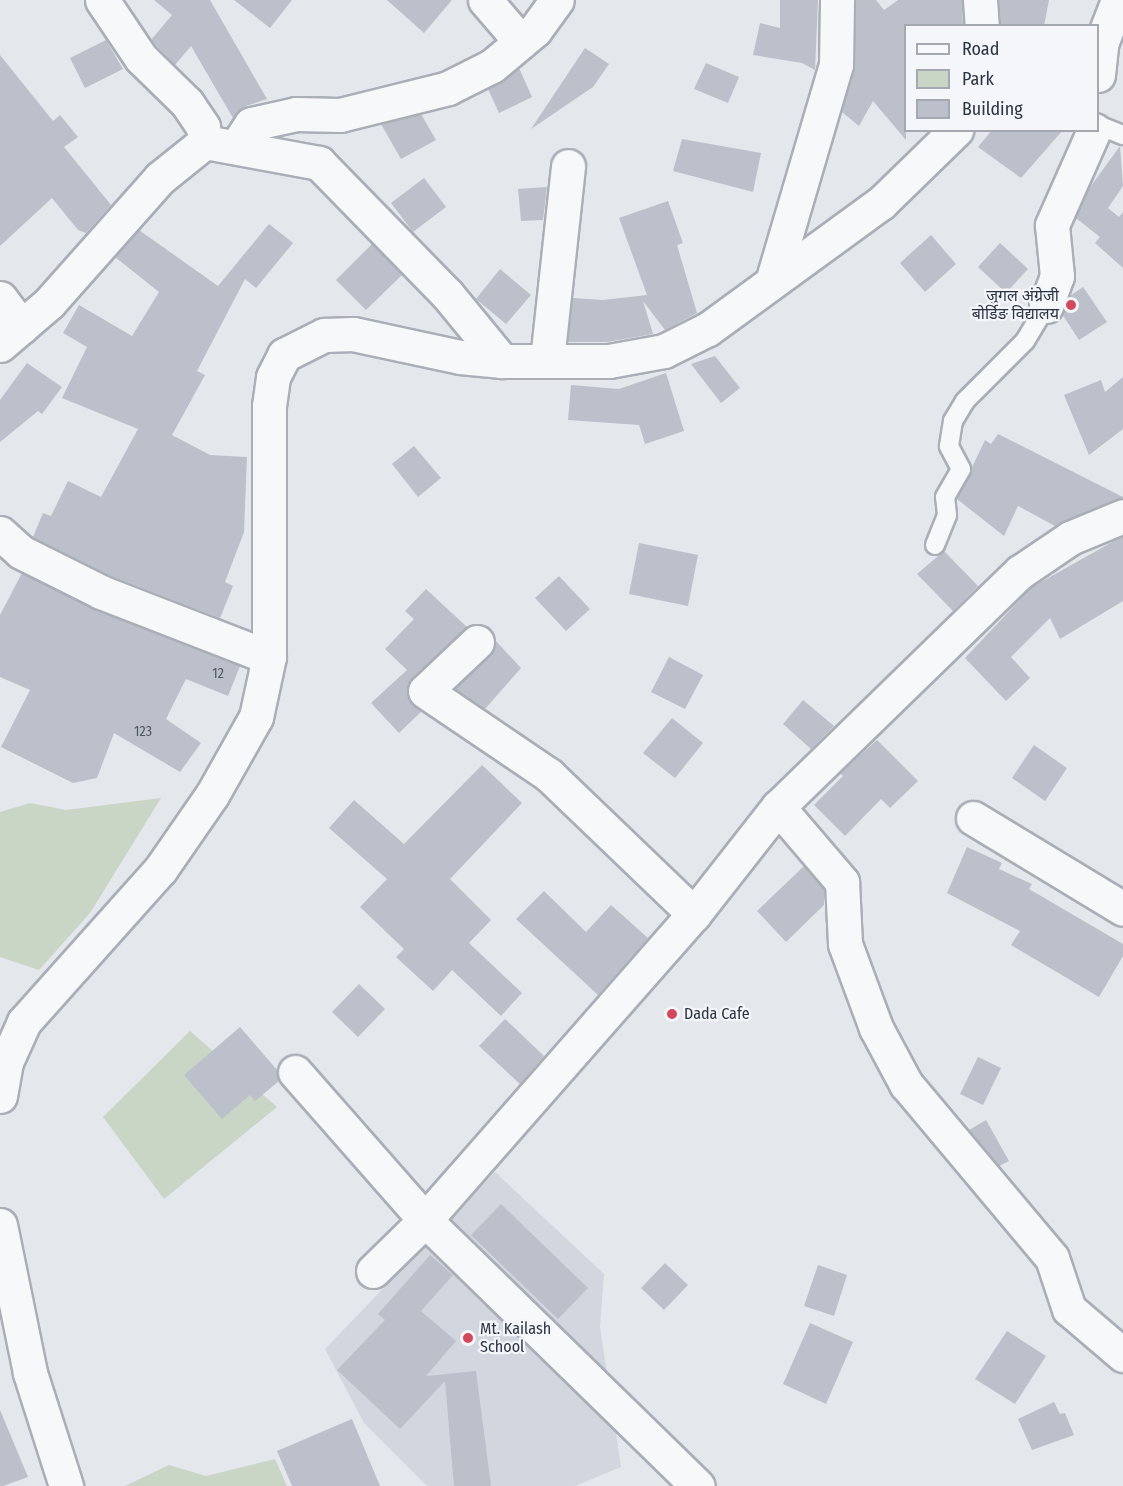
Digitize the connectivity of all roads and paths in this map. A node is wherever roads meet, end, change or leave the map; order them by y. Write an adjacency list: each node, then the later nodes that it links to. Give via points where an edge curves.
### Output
1 (102, 0): 14 (street, via 141,58 187,103 203,127)
2 (485, 0): 8 (street)
3 (557, 0): 8 (street)
4 (837, 0): 16 (street, via 836,65)
5 (980, 0): 7 (street)
6 (1118, 0): 9 (street, via 1101,44)
7 (981, 24)
8 (521, 42): 14 (street, via 492,66 448,88 340,115 296,114 251,124)
9 (1099, 65)
10 (1099, 125): 13 (lane)
11 (954, 132): 16 (street, via 881,203)
12 (1093, 132): 18 (street, via 1052,225 1057,276)
13 (1123, 135)
14 (221, 144): 19 (street, via 160,178); 21 (street, via 319,163 447,294)
15 (568, 166): 20 (street)
16 (772, 282): 20 (street, via 708,329 664,351 609,361)
17 (0, 297): 19 (street)
18 (1046, 306): 24 (lane, via 1025,341 964,401 953,421 950,446 961,469 945,497 947,515)
19 (11, 336)
20 (547, 360): 21 (street)
21 (502, 361): 26 (street, via 460,357 353,334 324,334 284,355 273,377 269,406)
22 (1123, 516): 27 (street, via 1070,538 1020,572)
23 (0, 533): 26 (street, via 21,552 101,592)
24 (935, 545)
25 (477, 642): 30 (street, via 425,691 549,775)
26 (269, 657): 31 (street, via 256,717 212,795 160,870 24,1022)
27 (778, 807): 30 (street); 38 (street, via 842,882 845,944 876,1028 906,1084 1052,1258 1069,1309)
28 (973, 818): 29 (street)
29 (1123, 909)
30 (694, 914): 34 (street)
31 (3, 1058): 33 (street)
32 (295, 1072): 34 (street)
33 (0, 1096)
34 (425, 1220): 36 (street); 40 (street)
35 (0, 1225): 37 (street)
36 (373, 1271)
37 (10, 1329): 39 (street)
38 (1123, 1355)
39 (66, 1486)
40 (698, 1486)

